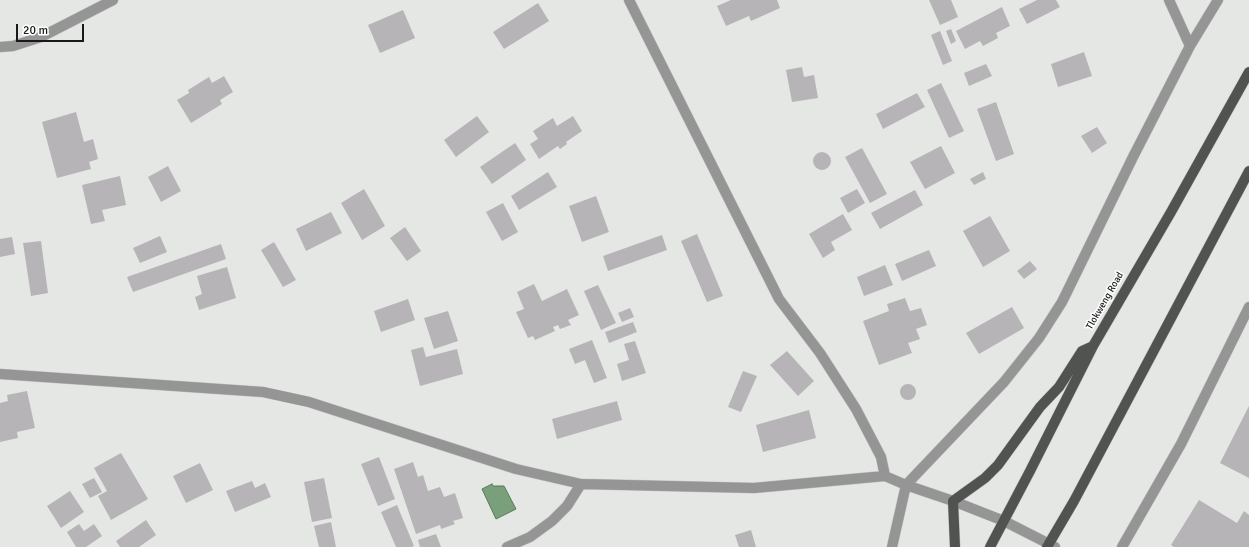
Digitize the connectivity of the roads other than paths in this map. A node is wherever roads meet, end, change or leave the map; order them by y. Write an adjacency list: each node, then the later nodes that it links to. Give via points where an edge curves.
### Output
1 (113, 0): 6 (street, via 40,37 13,46)
2 (628, 0): 12 (street, via 776,294 820,353 856,409 881,457)
3 (1169, 0): 5 (street)
4 (1218, 0): 5 (street)
5 (1190, 46): 14 (street, via 1062,302 1039,338 1004,382)
6 (0, 47)
7 (1249, 72): 10 (main road, Tlokweng Road)
8 (1249, 171): 17 (main road)
9 (1249, 307): 22 (street, via 1181,444)
10 (1093, 346): 15 (main road, via 1082,351 1059,387 1040,408 998,465 985,478); 16 (main road, Tlokweng Road)
11 (0, 374): 13 (street, via 263,392 309,402 516,469)
12 (885, 476): 13 (street, via 754,488); 14 (street)
13 (581, 484): 18 (street, via 567,506 552,521 530,537)
14 (906, 485): 15 (street); 19 (street)
15 (953, 501): 16 (street); 20 (main road)
16 (1004, 521): 17 (street); 21 (main road, Tlokweng Road)
17 (1050, 546)
18 (507, 547)
19 (892, 547)
20 (955, 547)
21 (990, 547)
22 (1122, 547)

